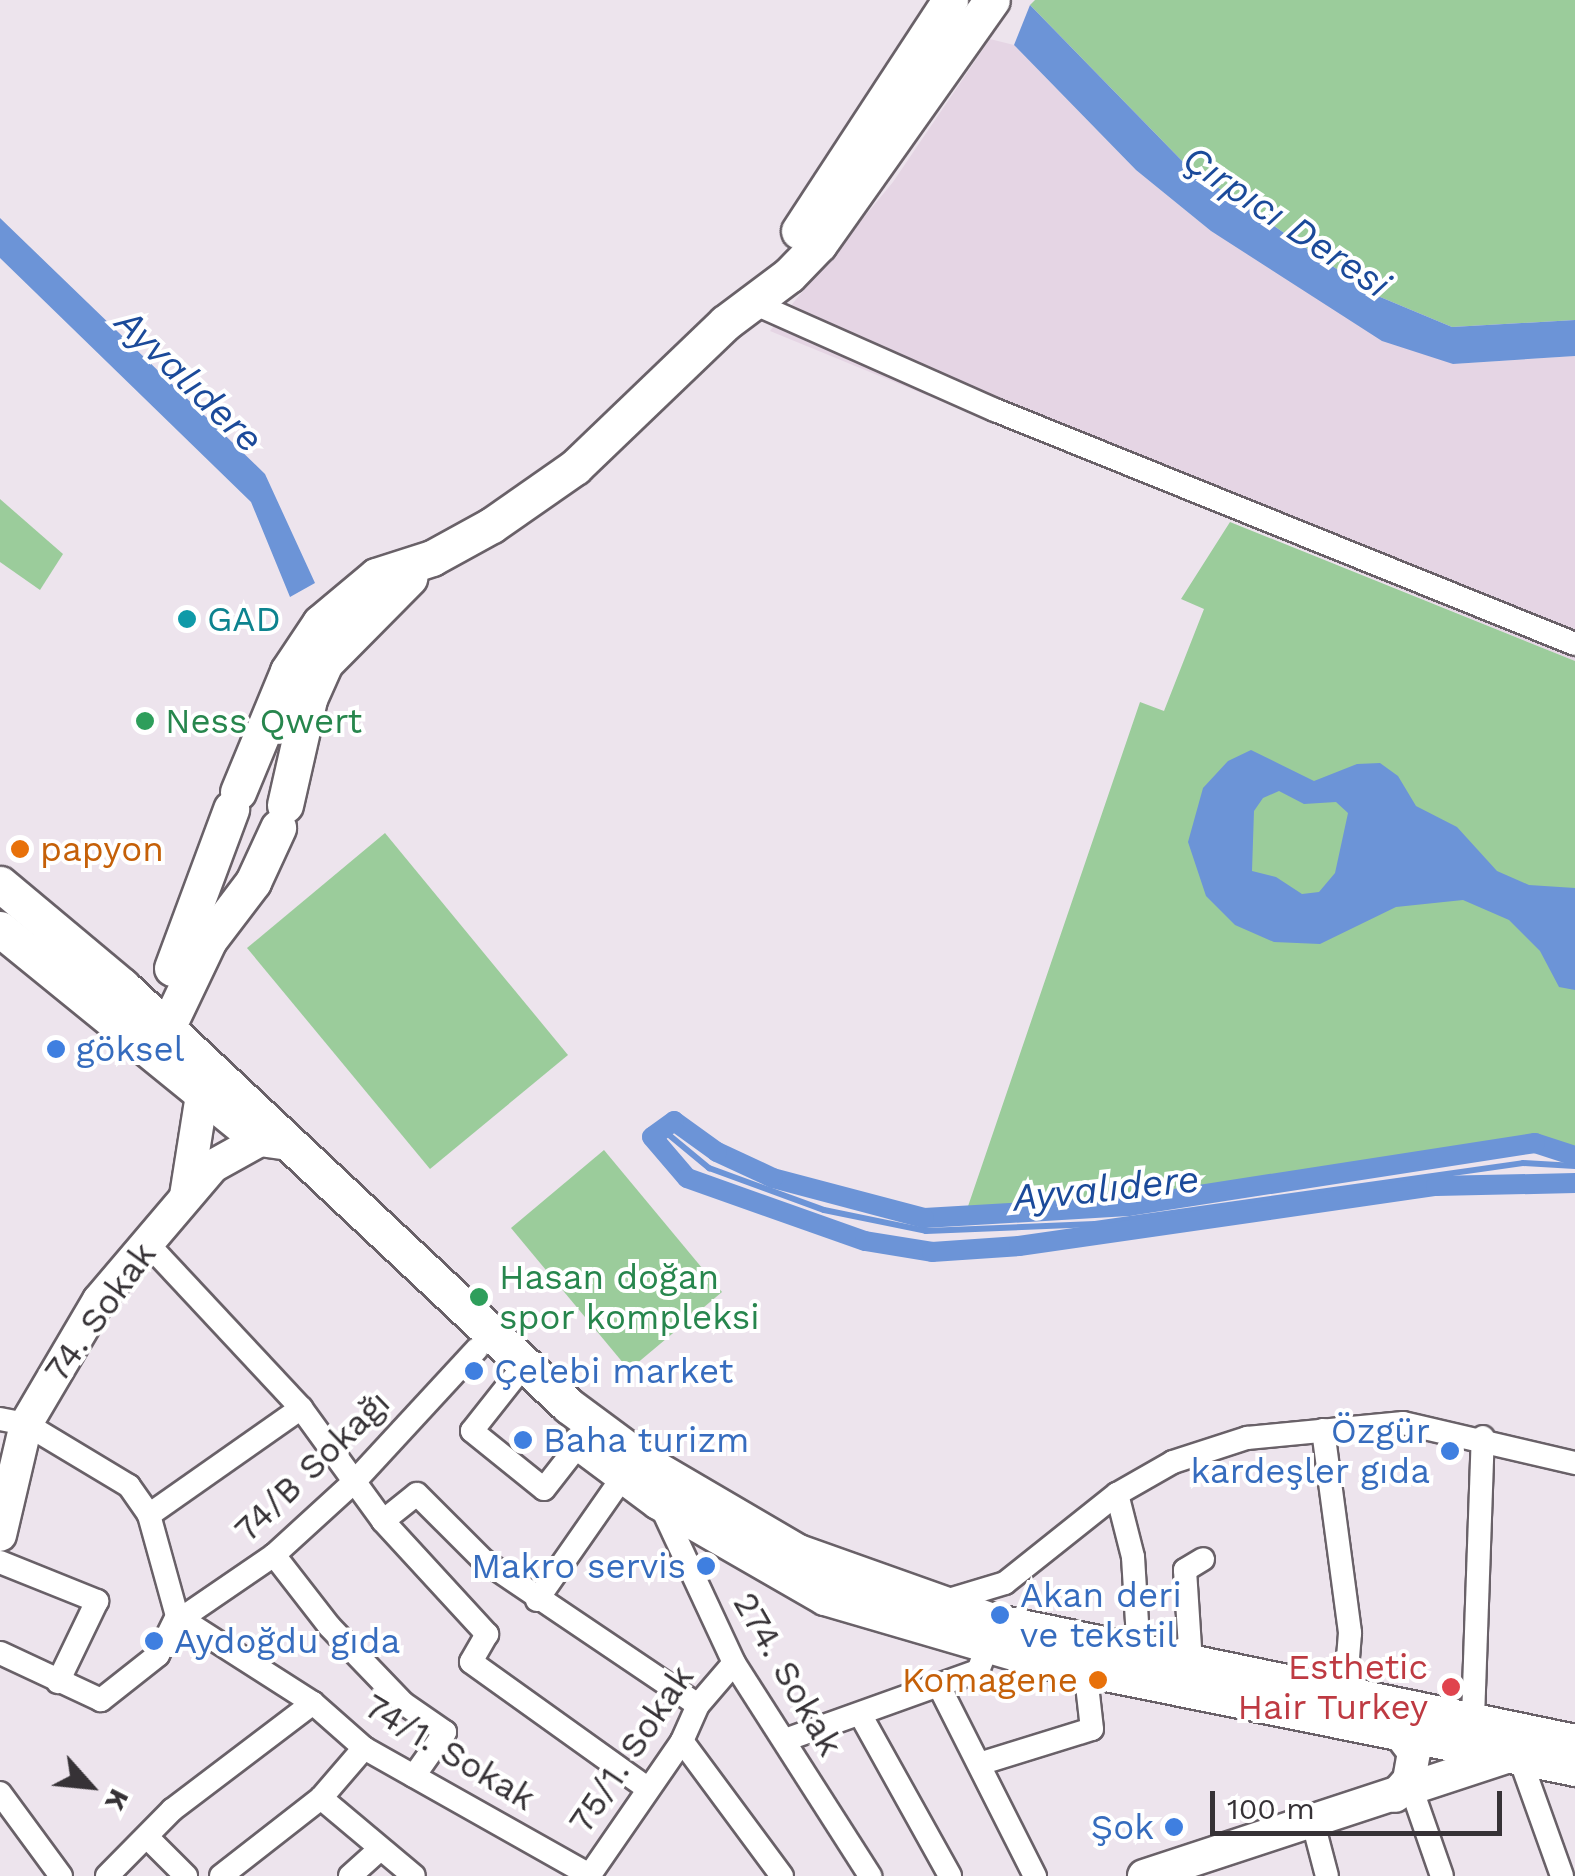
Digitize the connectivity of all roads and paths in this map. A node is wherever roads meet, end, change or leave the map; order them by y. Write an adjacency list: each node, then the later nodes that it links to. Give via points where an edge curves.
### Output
1 (950, 0): 3 (main road)
2 (992, 0): 3 (main road, via 819,244)
3 (751, 302): 4 (main road, via 575,466 492,526); 5 (street, via 995,410)
4 (432, 558): 6 (main road, via 376,576 320,623 280,688); 7 (main road, via 325,663 309,699)
5 (1575, 644)
6 (235, 800): 7 (main road, via 262,782 278,790); 10 (main road)
7 (282, 817): 10 (main road, via 253,882)
8 (0, 884): 11 (main road)
9 (0, 929): 12 (main road)
10 (197, 940): 11 (main road); 12 (main road); 13 (main road, via 198,1013)
11 (122, 986): 12 (main road)
12 (156, 1030): 13 (main road)
13 (212, 1086): 14 (main road); 15 (main road, 74. Sokak)
14 (275, 1142): 15 (main road, via 227,1155); 17 (main road); 37 (main road, via 602,1434 798,1552)
15 (186, 1196): 16 (main road, 74. Sokak)
16 (148, 1244): 19 (street); 20 (main road, 74. Sokak, via 99,1300)
17 (477, 1349): 18 (main road); 26 (street, 74/B Sokağı)
18 (513, 1379): 23 (main road); 23 (street, via 472,1431 544,1488)
19 (300, 1408): 26 (street); 29 (street)
20 (13, 1422): 29 (street, via 129,1486); 31 (main road, 74. Sokak)
21 (1323, 1430): 22 (street, via 1403,1423); 27 (street, via 1247,1438 1173,1462); 47 (street)
22 (1483, 1437): 24 (street); 51 (street)
23 (580, 1443): 25 (main road)
24 (1575, 1463)
25 (622, 1478): 28 (main road); 36 (street)
26 (356, 1480): 30 (street); 32 (street, 74/B Sokağı)
27 (1118, 1494): 35 (street); 41 (street, via 1133,1557)
28 (658, 1501): 39 (main road, via 825,1597); 42 (street, 274. Sokak)
29 (150, 1514): 38 (street)
30 (383, 1521): 36 (street, via 417,1494 484,1560); 61 (street, via 487,1634 471,1662)
31 (0, 1534)
32 (274, 1555): 38 (street, 74/B Sokağı); 60 (street, via 378,1677 445,1732)
33 (1203, 1560): 43 (street, via 1184,1570)
34 (0, 1562): 45 (street, via 96,1600)
35 (1005, 1582): 37 (street); 39 (street)
36 (537, 1600): 49 (street)
37 (939, 1604): 39 (main road)
38 (180, 1617): 45 (street, via 158,1654 109,1697 93,1698); 48 (street, 74/1. Sokak)
39 (988, 1632): 41 (main road); 44 (main road); 46 (street, via 978,1671)
40 (0, 1654): 45 (street)
41 (1139, 1654): 43 (main road)
42 (734, 1663): 49 (street, 75/1. Sokak); 53 (street, 274. Sokak)
43 (1191, 1663): 47 (main road)
44 (1074, 1666): 52 (main road, via 1286,1714); 58 (street, via 1087,1685 1092,1729)
45 (58, 1682)
46 (939, 1686): 50 (street); 58 (street)
47 (1356, 1697): 51 (main road); 52 (main road)
48 (313, 1703): 56 (street, 74/1. Sokak); 66 (street, via 172,1810)
49 (698, 1705): 54 (street, 75/1. Sokak)
50 (860, 1714): 53 (street); 78 (street)
51 (1472, 1718): 55 (main road)
52 (1402, 1730): 57 (main road); 63 (main road, via 1414,1767)
53 (785, 1740): 77 (street, 274. Sokak)
54 (682, 1741): 61 (street, 75/1. Sokak); 76 (street)
55 (1575, 1742)
56 (364, 1748): 60 (street, 74/1. Sokak); 64 (street)
57 (1518, 1753): 59 (main road); 63 (main road); 83 (street)
58 (979, 1764): 79 (street)
59 (1575, 1768)
60 (414, 1776): 75 (street, 74/1. Sokak)
61 (647, 1788): 75 (street, 75/1. Sokak)
62 (0, 1793): 69 (street)
63 (1403, 1793): 65 (main road); 82 (street)
64 (321, 1798): 67 (street); 72 (street)
65 (1312, 1819): 68 (main road); 81 (street)
66 (150, 1840): 70 (street); 71 (street)
67 (380, 1848): 73 (street); 74 (street)
68 (1219, 1864): 80 (main road)
69 (60, 1876)
70 (107, 1876)
71 (186, 1876)
72 (221, 1876)
73 (350, 1876)
74 (414, 1876)
75 (589, 1876)
76 (782, 1876)
77 (870, 1876)
78 (950, 1876)
79 (1035, 1876)
80 (1144, 1876)
81 (1327, 1876)
82 (1442, 1876)
83 (1562, 1876)

